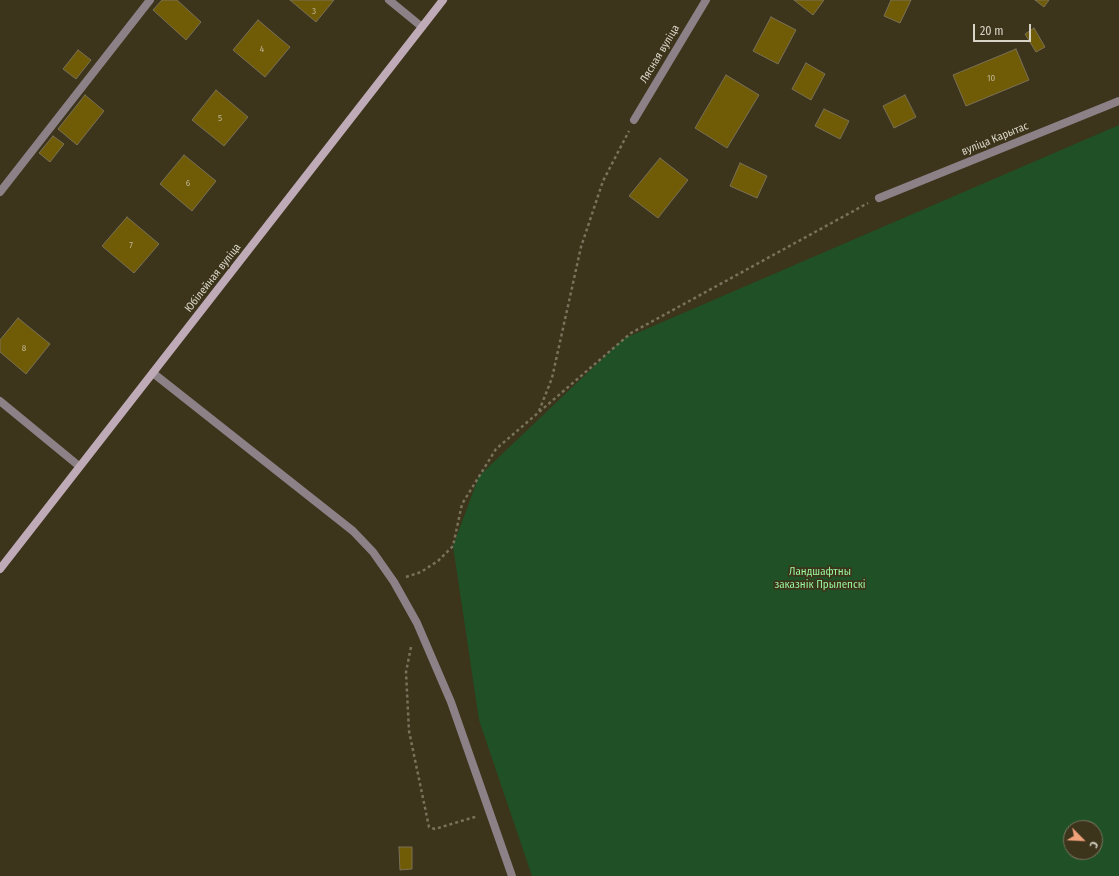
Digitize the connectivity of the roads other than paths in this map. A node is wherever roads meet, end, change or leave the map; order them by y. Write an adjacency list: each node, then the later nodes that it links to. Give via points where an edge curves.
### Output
1 (150, 0): 8 (street)
2 (389, 0): 5 (street)
3 (443, 0): 5 (main road, Юбілейная вуліца)
4 (706, 0): 7 (street, Лясная вуліца)
5 (422, 27): 10 (main road, Юбілейная вуліца)
6 (1119, 101): 9 (street, вуліца Карытас)
7 (634, 120)
8 (0, 192)
9 (879, 198)
10 (153, 373): 12 (main road, Юбілейная вуліца); 14 (street, via 353,531 373,552 394,582 417,623 451,702)
11 (0, 401): 12 (street)
12 (79, 466): 13 (main road, Юбілейная вуліца)
13 (0, 569)
14 (512, 876)

